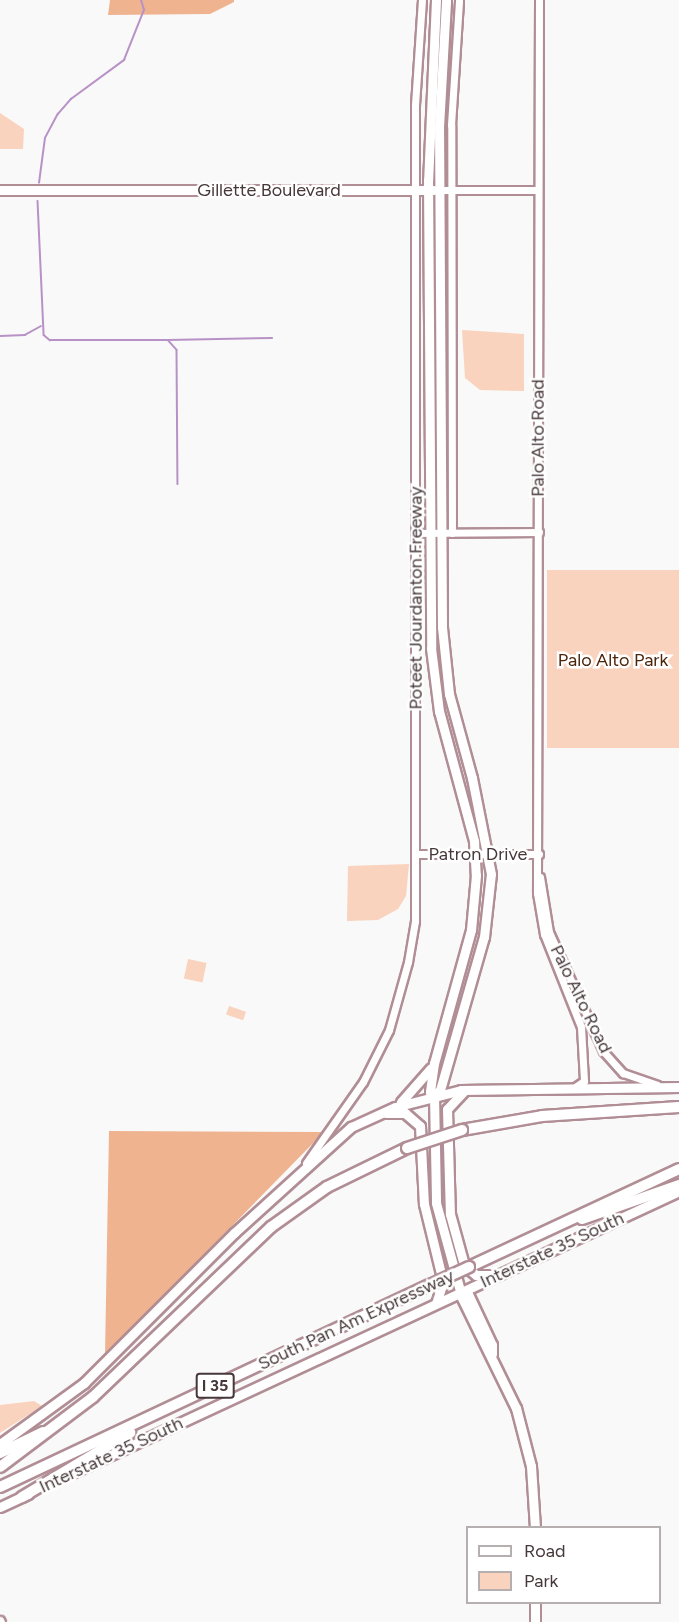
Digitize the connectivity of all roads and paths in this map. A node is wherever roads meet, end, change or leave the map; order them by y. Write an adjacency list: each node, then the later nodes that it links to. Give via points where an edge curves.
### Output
1 (422, 0): 7 (street, Poteet Jourdanton Freeway, via 416,63)
2 (435, 0): 8 (main road, Poteet Jourdanton Freeway)
3 (446, 0): 9 (main road, Poteet Jourdanton Freeway, via 439,85)
4 (459, 0): 10 (street, Poteet Jourdanton Freeway, via 453,66)
5 (538, 0): 11 (street, Palo Alto Road)
6 (0, 190): 7 (main road, Gillette Boulevard)
7 (415, 190): 8 (main road, Gillette Boulevard); 13 (street, Poteet Jourdanton Freeway)
8 (428, 190): 9 (main road, Gillette Boulevard); 14 (main road, Poteet Jourdanton Freeway)
9 (440, 190): 10 (street, Gillette Boulevard); 15 (main road, Poteet Jourdanton Freeway)
10 (451, 190): 11 (street, Gillette Boulevard); 16 (street, Poteet Jourdanton Freeway)
11 (538, 190): 12 (street, Palo Alto Road)
12 (539, 532): 16 (street); 20 (street, Palo Alto Road)
13 (416, 533): 14 (street); 17 (street, Poteet Jourdanton Freeway)
14 (429, 533): 15 (street); 18 (main road, Poteet Jourdanton Freeway, via 433,674)
15 (440, 533): 16 (street); 19 (main road, Poteet Jourdanton Freeway, via 446,672)
16 (452, 533)
17 (417, 854): 18 (street, Patron Drive); 32 (street, Poteet Jourdanton Freeway, via 412,944 389,1030 347,1107)
18 (476, 854): 19 (street, Patron Drive); 22 (main road, Poteet Jourdanton Freeway, via 476,902 471,930)
19 (489, 854): 20 (street, Patron Drive); 23 (main road, Poteet Jourdanton Freeway, via 490,906 484,937)
20 (539, 854): 21 (street, Palo Alto Road)
21 (540, 876): 24 (street, Palo Alto Road, via 552,940 603,1051 623,1073); 26 (street, Palo Alto Road, via 537,893 544,933 572,996 583,1039 584,1081)
22 (434, 1063): 28 (main road, Poteet Jourdanton Freeway, via 430,1092); 29 (main road, via 413,1092)
23 (444, 1071): 27 (main road, via 450,1083); 28 (main road, Poteet Jourdanton Freeway, via 440,1090)
24 (665, 1086): 25 (main road); 26 (main road)
25 (679, 1086)
26 (575, 1087): 27 (main road)
27 (465, 1089): 28 (main road); 37 (main road, via 447,1109 450,1214 460,1253 470,1272)
28 (434, 1095): 29 (main road); 39 (main road, Poteet Jourdanton Freeway, via 436,1203 446,1250)
29 (394, 1107): 31 (main road)
30 (679, 1107): 43 (highway, bridge, via 517,1119 462,1130 407,1148 327,1186 234,1258)
31 (380, 1113): 32 (main road, via 351,1127); 40 (main road, via 405,1113 420,1126 424,1204 443,1282)
32 (303, 1168): 44 (main road, via 84,1383)
33 (679, 1169): 36 (highway, South Pan Am Expressway / I 35)
34 (679, 1185): 36 (highway, via 569,1224)
35 (679, 1191): 37 (main road, Interstate 35 South)
36 (469, 1267): 42 (highway, South Pan Am Expressway / I 35, bridge)
37 (499, 1274): 38 (main road, Interstate 35 South)
38 (482, 1283): 39 (main road, Interstate 35 South); 41 (main road)
39 (462, 1292): 40 (main road, Interstate 35 South); 41 (main road, Poteet Jourdanton Freeway)
40 (439, 1301): 41 (main road); 48 (main road, Interstate 35 South)
41 (470, 1306): 50 (main road, Poteet Jourdanton Freeway, via 522,1428 533,1482)
42 (194, 1396): 47 (highway, South Pan Am Expressway / I 35); 48 (highway)
43 (84, 1406): 45 (highway); 46 (highway)
44 (0, 1444)
45 (0, 1454)
46 (0, 1467)
47 (0, 1487)
48 (22, 1497): 49 (main road, Interstate 35 South)
49 (0, 1508)
50 (535, 1526)
51 (535, 1604): 52 (main road)
52 (535, 1622)

